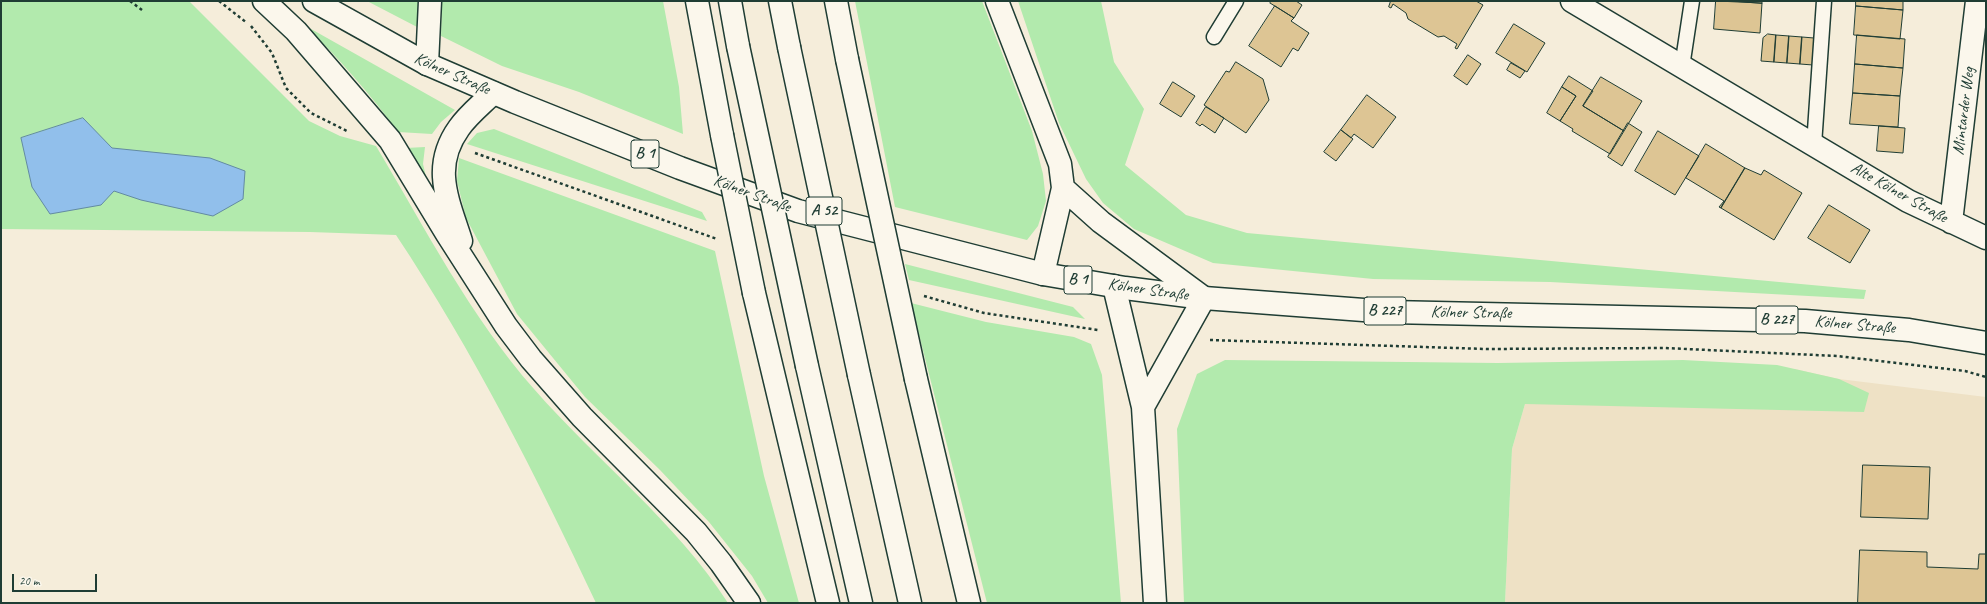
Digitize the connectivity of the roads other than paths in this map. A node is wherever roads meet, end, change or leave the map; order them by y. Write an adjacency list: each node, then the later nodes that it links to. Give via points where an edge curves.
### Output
1 (264, 1): 22 (main road, via 296,32 390,140 447,234)
2 (314, 1): 15 (main road, Kölner Straße / B 1)
3 (430, 1): 15 (main road)
4 (697, 1): 29 (main road, bridge, via 754,293)
5 (730, 1): 30 (main road, bridge, via 807,366)
6 (780, 1): 31 (main road, A 52, bridge)
7 (836, 1): 32 (main road, bridge, via 916,379)
8 (997, 1): 19 (main road, via 1060,164)
9 (1236, 1): 14 (lane)
10 (1572, 1): 16 (main road, Alte Kölner Straße)
11 (1692, 1): 16 (lane)
12 (1824, 1): 18 (lane)
13 (1977, 1): 20 (main road, Mintarder Weg)
14 (1214, 37)
15 (427, 64): 17 (main road, Kölner Straße / B 1)
16 (1682, 67): 18 (main road, Alte Kölner Straße)
17 (493, 93): 22 (main road, via 460,127 449,144 444,160 444,187); 23 (main road, Kölner Straße / B 1, via 680,168 798,211)
18 (1814, 145): 20 (main road, Alte Kölner Straße, via 1908,201)
19 (1064, 188): 23 (main road); 25 (main road, via 1101,222)
20 (1951, 222): 21 (main road, Alte Kölner Straße)
21 (1986, 238)
22 (470, 266): 28 (main road, via 506,326 556,389 696,532)
23 (1043, 274): 24 (main road, Kölner Straße / B 1)
24 (1114, 286): 25 (main road, Kölner Straße / B 227); 27 (main road)
25 (1204, 298): 26 (main road, Kölner Straße / B 227, via 1390,312 1805,321 1909,330); 27 (main road)
26 (1986, 343)
27 (1143, 407): 33 (main road)
28 (750, 603)
29 (828, 603)
30 (861, 603)
31 (910, 603)
32 (969, 603)
33 (1155, 603)

